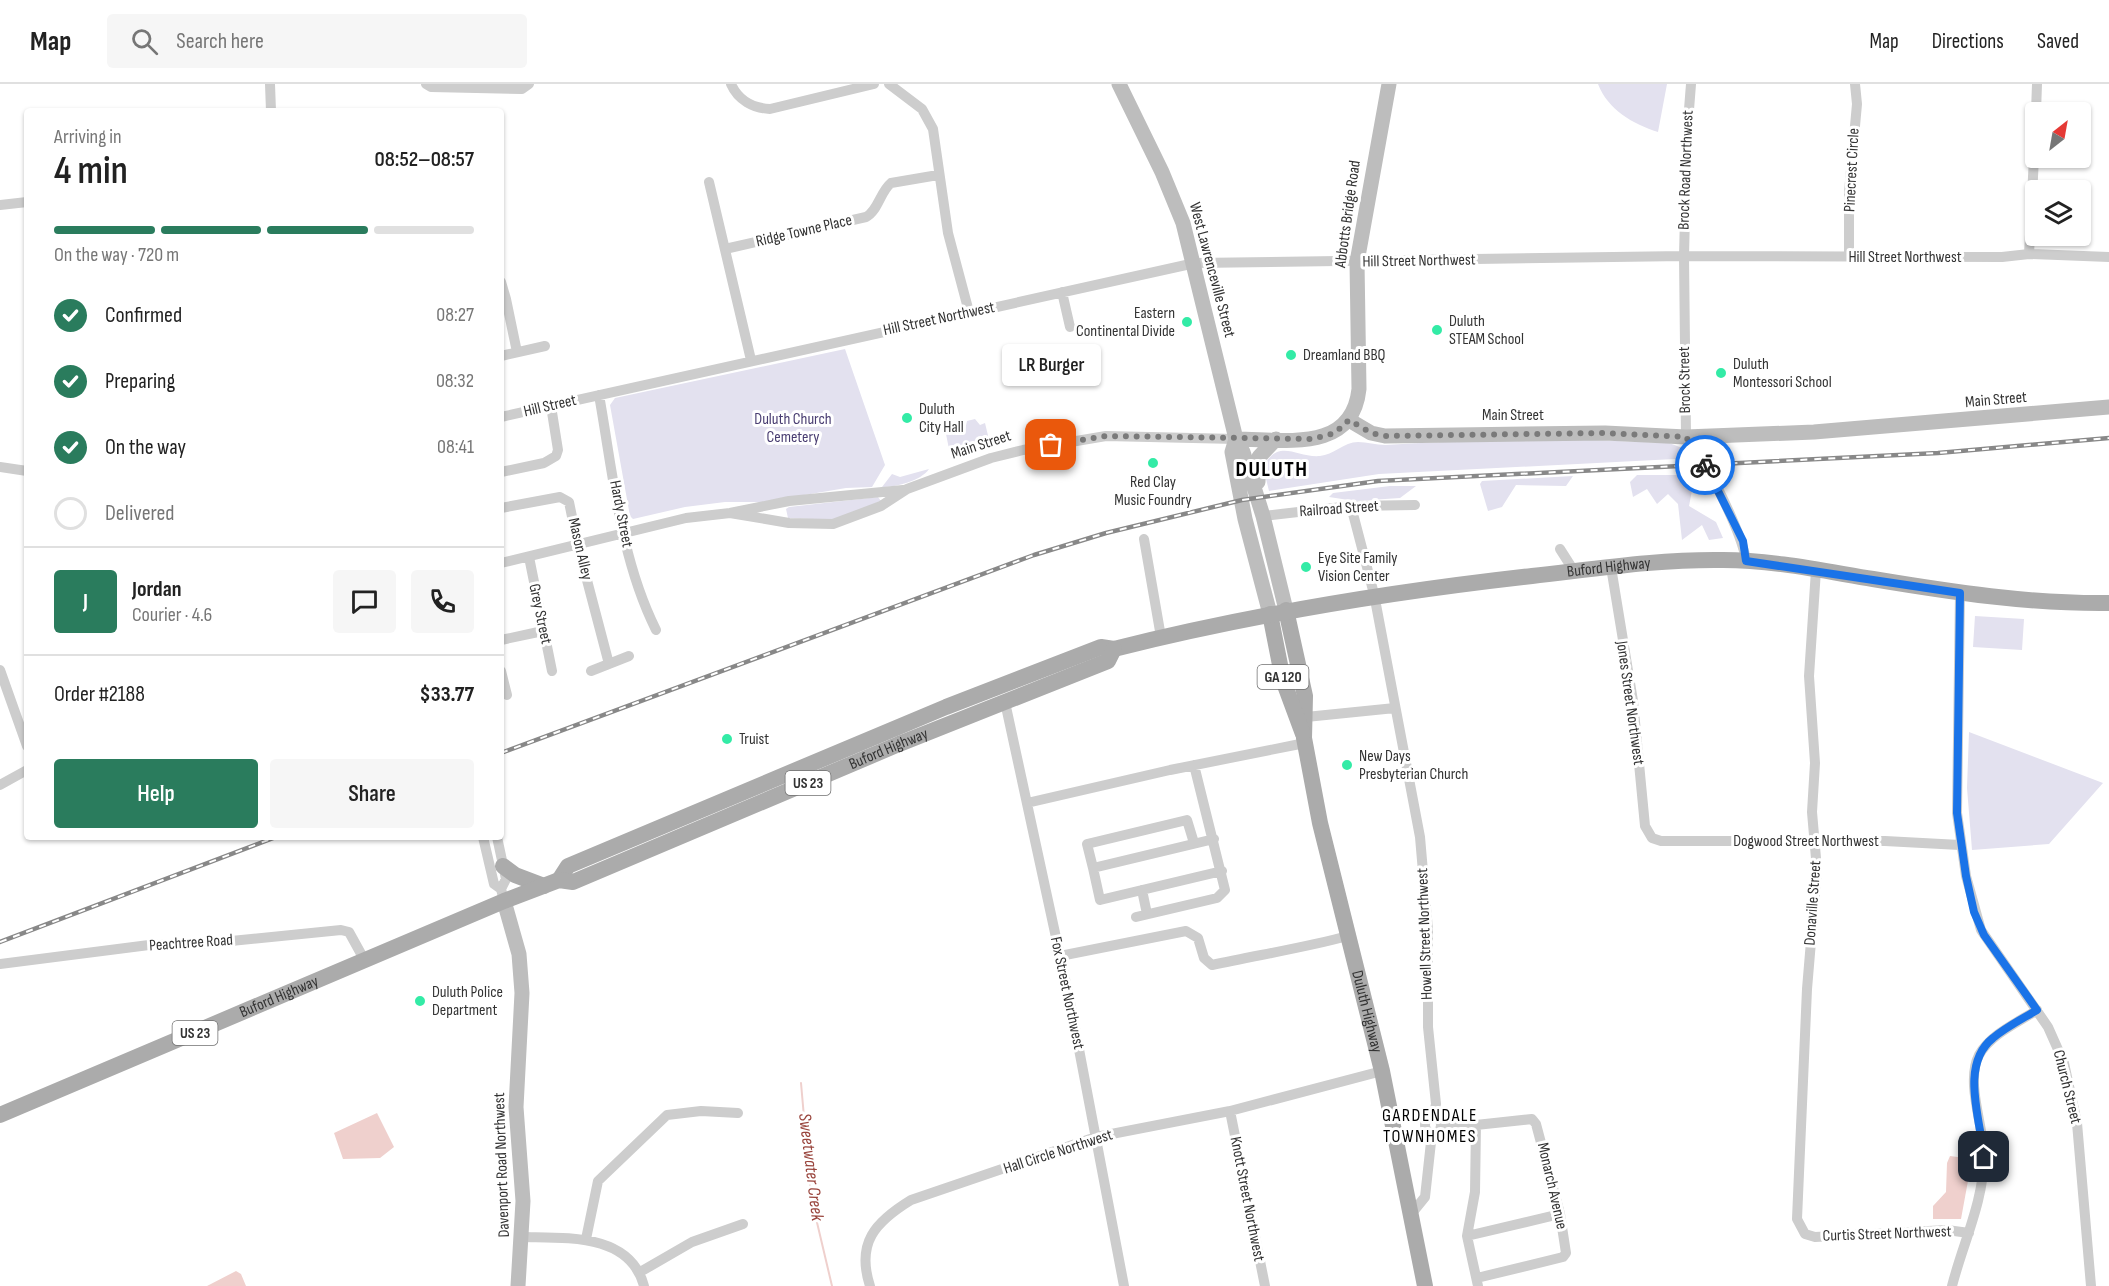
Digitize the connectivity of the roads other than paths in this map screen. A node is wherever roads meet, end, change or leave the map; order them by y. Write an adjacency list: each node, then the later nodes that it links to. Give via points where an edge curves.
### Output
1 (270, 84): 13 (street)
2 (426, 84): 3 (street, via 522,89)
3 (529, 84)
4 (731, 84): 5 (street, via 749,104 770,109)
5 (874, 84)
6 (889, 84): 15 (street, via 922,109 933,129)
7 (1119, 84): 25 (street, West Lawrenceville Street, via 1173,196)
8 (1389, 84): 24 (street, Abbotts Bridge Road)
9 (1691, 84): 21 (street, Brock Road Northwest)
10 (1855, 84): 22 (street, Pinecrest Circle)
11 (2037, 84): 12 (street)
12 (2036, 102)
13 (271, 108)
14 (2033, 168): 20 (street)
15 (938, 175): 19 (street, Ridge Towne Place, via 891,183 866,217); 28 (street, via 948,233)
16 (709, 182): 19 (street)
17 (24, 202): 18 (street)
18 (0, 205)
19 (725, 249): 33 (street)
20 (2029, 254): 22 (street, Hill Street Northwest); 23 (street)
21 (1684, 256): 22 (street, Hill Street Northwest); 24 (street, Hill Street Northwest); 39 (street, Brock Street)
22 (1849, 257)
23 (2109, 257)
24 (1357, 262): 25 (street, Hill Street Northwest); 38 (street, Abbotts Bridge Road, via 1359,389)
25 (1195, 263): 26 (street, Hill Street Northwest); 40 (street, West Lawrenceville Street)
26 (1062, 292): 28 (street, Hill Street Northwest); 29 (street)
27 (504, 301): 31 (street)
28 (969, 312): 33 (street, Hill Street Northwest)
29 (1070, 327)
30 (545, 346): 31 (street)
31 (517, 352): 32 (street)
32 (504, 355)
33 (751, 360): 34 (street, Hill Street Northwest)
34 (599, 395): 35 (street, Hill Street); 54 (street, Hardy Street)
35 (551, 406): 37 (street, Hill Street); 44 (street, via 556,456 544,463)
36 (2109, 407): 39 (street, Main Street, via 1894,427)
37 (504, 416)
38 (1349, 420): 39 (street, Main Street, via 1385,436 1605,433); 41 (street, Main Street, via 1326,437)
39 (1686, 437): 59 (street, Brock Street, via 1697,450 1737,528)
40 (1236, 439): 41 (street, Main Street); 45 (street, Main Street, via 1106,436 1002,456); 46 (street, West Lawrenceville Street); 68 (street, West Lawrenceville Street, via 1232,452 1245,519)
41 (1276, 439): 46 (street, via 1257,462)
42 (0, 467): 43 (street)
43 (24, 471)
44 (504, 471)
45 (906, 489): 47 (street); 53 (street, via 881,506 833,524)
46 (1258, 497): 52 (street, West Lawrenceville Street)
47 (778, 503): 51 (street); 53 (street)
48 (1415, 505): 49 (street, Railroad Street)
49 (1351, 506): 52 (street, Railroad Street); 65 (street, Howell Street Northwest)
50 (504, 507): 56 (street, Mason Alley, via 565,499 569,502)
51 (730, 513): 53 (street); 54 (street, via 686,518)
52 (1263, 516): 67 (street, West Lawrenceville Street)
53 (783, 522)
54 (624, 534): 56 (street); 69 (street, Hardy Street, via 642,601)
55 (1144, 538): 71 (street)
56 (578, 546): 58 (street); 76 (street, Mason Alley)
57 (1560, 549): 63 (street)
58 (529, 557): 60 (street); 70 (street, Grey Street)
59 (1746, 561): 61 (main road, Buford Highway / US 23, via 1659,561); 62 (main road, Buford Highway / US 23)
60 (504, 562)
61 (1611, 567): 63 (main road, Buford Highway / US 23); 97 (street, Jones Street Northwest, via 1633,701 1645,826)
62 (1816, 570): 64 (main road, Buford Highway / US 23); 101 (street, Donaville Street, via 1809,676)
63 (1574, 571): 65 (main road, Buford Highway / US 23)
64 (1960, 593): 66 (main road, Buford Highway / US 23); 103 (street, Church Street)
65 (1374, 594): 67 (main road, Buford Highway / US 23); 84 (street, Howell Street Northwest)
66 (2109, 603)
67 (1286, 610): 68 (main road, Buford Highway / US 23); 85 (main road, Duluth Highway / GA 120, via 1302,678)
68 (1270, 614): 71 (main road, Buford Highway / US 23); 88 (main road, Duluth Highway / GA 120, via 1286,689)
69 (656, 630)
70 (543, 631): 72 (street); 78 (street, Grey Street)
71 (1161, 637): 73 (main road, Buford Highway / US 23)
72 (504, 639)
73 (1114, 649): 75 (main road, Buford Highway / US 23, via 1101,647); 83 (main road, Buford Highway / US 23, via 1108,661)
74 (629, 656): 76 (street)
75 (1071, 659): 81 (main road, Buford Highway / US 23); 83 (main road, via 1060,672 1020,686)
76 (609, 664): 79 (street)
77 (0, 670): 87 (street)
78 (552, 671)
79 (591, 671)
80 (504, 682): 82 (street)
81 (1005, 684): 86 (main road, via 1001,693 956,713); 89 (main road, Buford Highway / US 23)
82 (507, 695)
83 (1005, 702): 86 (main road, Buford Highway / US 23); 95 (street, Fox Street Northwest)
84 (1395, 708): 85 (street); 119 (street, Howell Street Northwest, via 1424,869 1428,1027)
85 (1306, 717): 88 (main road, Duluth Highway / GA 120)
86 (943, 726): 93 (main road, Buford Highway / US 23)
87 (24, 738)
88 (1304, 741): 90 (street); 110 (main road, Duluth Highway / GA 120)
89 (848, 749): 93 (main road, via 840,759 807,774); 94 (main road, Buford Highway / US 23)
90 (1194, 765): 95 (street); 98 (street)
91 (24, 772): 92 (street)
92 (0, 785)
93 (804, 785): 96 (main road, Buford Highway / US 23)
94 (722, 801): 96 (main road, via 720,811); 107 (main road, Buford Highway / US 23, via 568,866)
95 (1027, 803): 111 (street, Fox Street Northwest)
96 (699, 829): 107 (main road, Buford Highway / US 23, via 573,882)
97 (1652, 838): 101 (street, Dogwood Street Northwest)
98 (1214, 839): 102 (street); 106 (street)
99 (484, 840): 109 (street, via 494,884)
100 (498, 840): 104 (street)
101 (1816, 842): 103 (street, Dogwood Street Northwest); 126 (street, Donaville Street, via 1816,906 1807,989 1797,1219)
102 (1194, 843): 105 (street); 105 (street, via 1187,820 1087,844)
103 (1960, 845): 114 (street, Church Street, via 1974,912 1984,935)
104 (504, 866): 107 (main road, via 515,875); 109 (street)
105 (1093, 868): 108 (street, via 1100,900)
106 (1222, 871): 108 (street); 108 (street, via 1223,895 1142,915)
107 (551, 883): 109 (main road, Buford Highway / US 23)
108 (1142, 890)
109 (503, 895): 112 (main road, Buford Highway / US 23); 128 (street, Davenport Road Northwest, via 519,954 522,993 516,1107)
110 (1348, 936): 111 (street, via 1284,953 1212,965 1204,958 1198,938 1186,931); 115 (main road, Duluth Highway / GA 120)
111 (1060, 956): 121 (street, Fox Street Northwest)
112 (365, 961): 113 (street, Peachtree Road, via 350,932 341,930 149,945); 118 (main road, Buford Highway / US 23)
113 (0, 964)
114 (2037, 1010): 125 (street, via 1992,1039 1978,1057 1976,1109 1984,1157 1978,1203); 139 (street, Church Street, via 2057,1045 2070,1087 2082,1165)
115 (1382, 1071): 116 (street, Hall Circle Northwest); 122 (main road, Duluth Highway / GA 120)
116 (1230, 1111): 121 (street, Hall Circle Northwest); 136 (street, Knott Street Northwest)
117 (738, 1113): 129 (street, via 701,1111 667,1115 598,1181)
118 (0, 1115)
119 (1437, 1121): 120 (street, Monarch Avenue); 122 (street, Howell Street Northwest, via 1425,1124 1432,1133 1425,1197)
120 (1476, 1125): 123 (street, Monarch Avenue, via 1532,1119); 127 (street, via 1475,1192)
121 (1096, 1137): 134 (street, Hall Circle Northwest, via 911,1200 890,1213 871,1234 864,1255); 135 (street, Fox Street Northwest)
122 (1412, 1213): 137 (main road, Duluth Highway / GA 120)
123 (1560, 1214): 127 (street); 131 (street, Monarch Avenue, via 1566,1253 1563,1257)
124 (743, 1224): 130 (street, via 692,1242)
125 (1969, 1233): 126 (street, Curtis Street Northwest, via 1947,1230 1815,1237); 138 (street)
126 (1805, 1234)
127 (1467, 1236): 131 (street)
128 (523, 1237): 129 (street); 132 (street, Davenport Road Northwest)
129 (586, 1239): 130 (street, via 617,1250)
130 (640, 1272): 133 (street)
131 (1478, 1282)
132 (518, 1286)
133 (644, 1286)
134 (870, 1286)
135 (1124, 1286)
136 (1265, 1286)
137 (1425, 1286)
138 (1952, 1286)
139 (2091, 1286)

